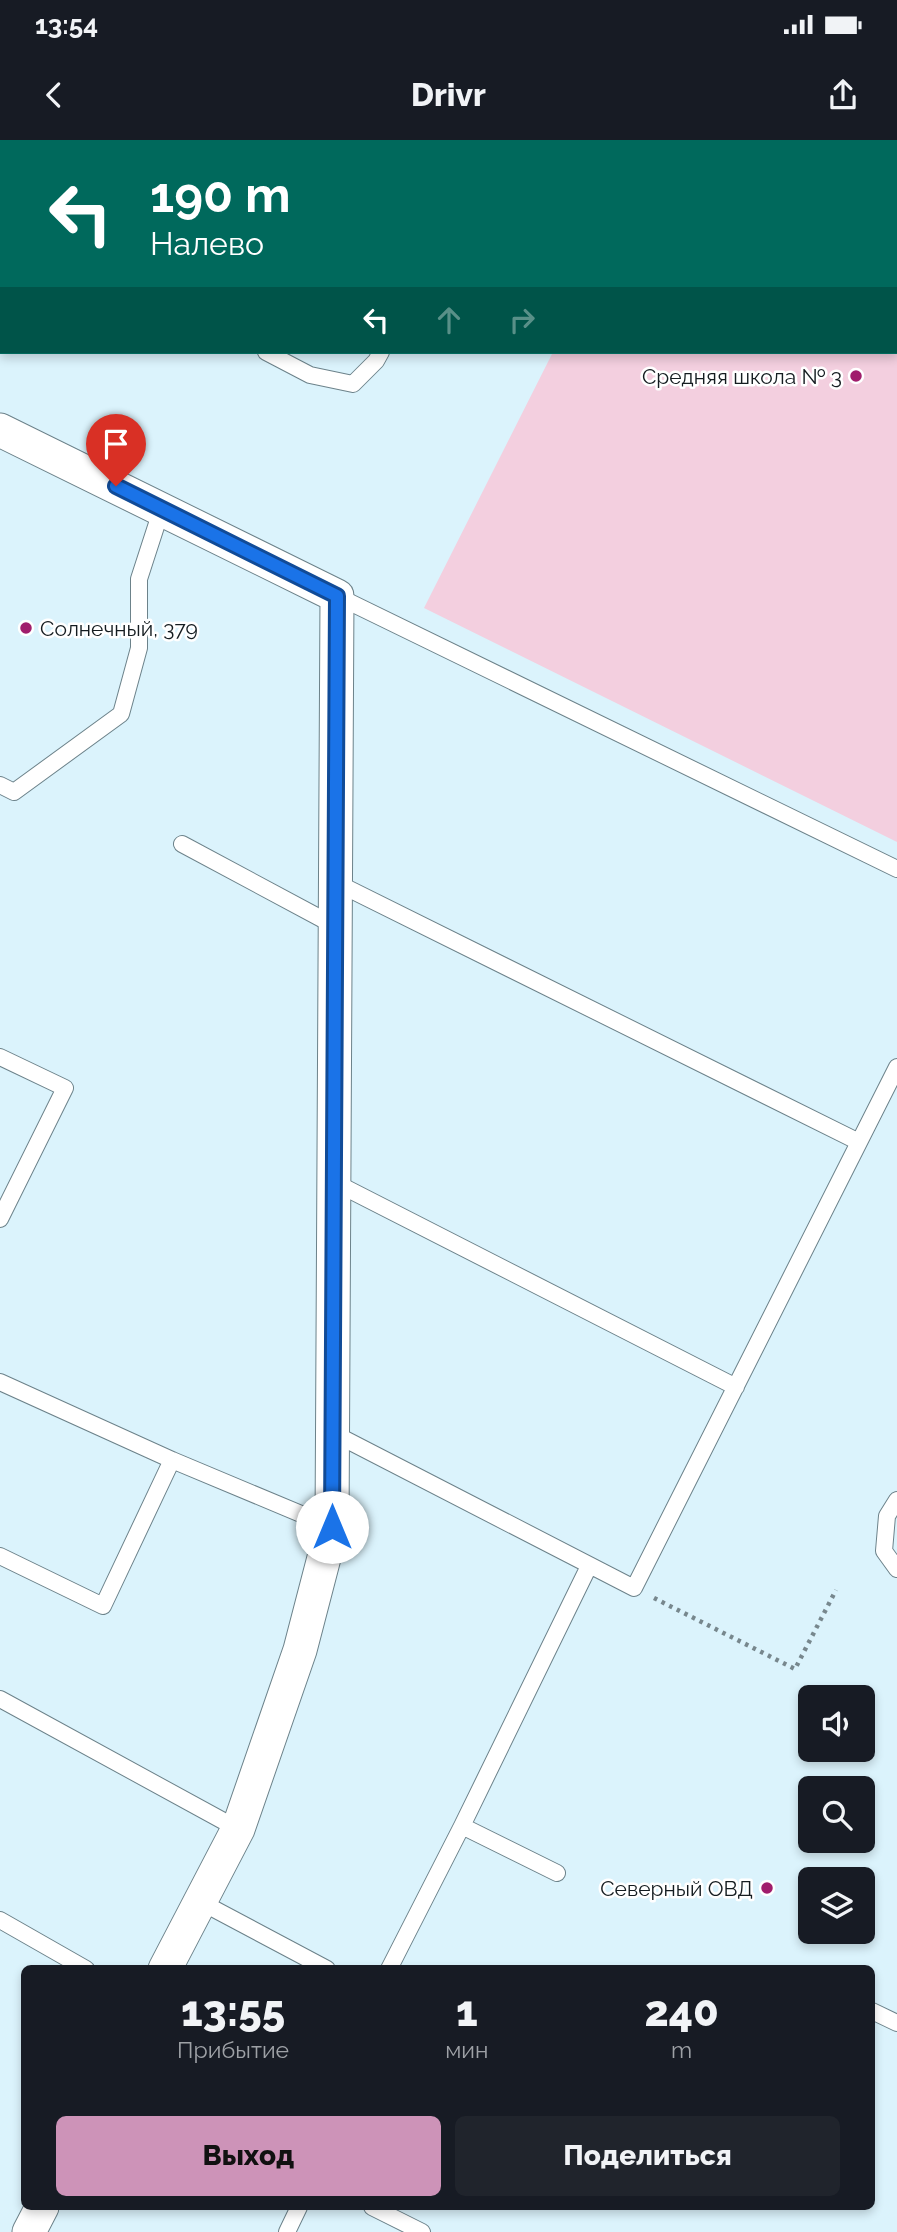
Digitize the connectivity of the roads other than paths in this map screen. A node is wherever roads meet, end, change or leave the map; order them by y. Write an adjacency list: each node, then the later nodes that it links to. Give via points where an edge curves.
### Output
1 (270, 354): 2 (lane, via 310,375 353,384)
2 (380, 354)
3 (0, 430): 4 (street)
4 (162, 508): 5 (street); 6 (lane, via 139,579 139,649 121,714 14,792)
5 (337, 596): 8 (lane); 9 (street)
6 (0, 785)
7 (182, 844): 10 (lane)
8 (897, 869)
9 (335, 882): 10 (street); 13 (lane)
10 (335, 926): 14 (street)
11 (0, 1057): 15 (lane, via 65,1088)
12 (897, 1067): 13 (lane)
13 (859, 1142): 17 (lane)
14 (334, 1182): 17 (lane); 18 (street)
15 (0, 1219)
16 (0, 1382): 19 (lane)
17 (736, 1387): 23 (lane, via 634,1588)
18 (333, 1433): 21 (street); 23 (lane)
19 (173, 1460): 21 (lane); 22 (lane, via 103,1606)
20 (897, 1500): 24 (lane, via 887,1516 884,1551)
21 (332, 1527): 27 (street, via 300,1650)
22 (0, 1556)
23 (589, 1566): 26 (lane)
24 (897, 1569)
25 (0, 1699): 27 (lane)
26 (462, 1826): 28 (lane); 34 (lane)
27 (238, 1829): 29 (street)
28 (557, 1873)
29 (199, 1901): 32 (street); 33 (lane)
30 (0, 1920): 31 (lane)
31 (79, 1965)
32 (167, 1965)
33 (319, 1965)
34 (391, 1965)
35 (875, 2012): 36 (lane)
36 (897, 2023)
37 (40, 2210): 40 (street)
38 (298, 2210): 41 (lane)
39 (378, 2210): 42 (lane)
40 (29, 2232)
41 (287, 2232)
42 (422, 2232)

